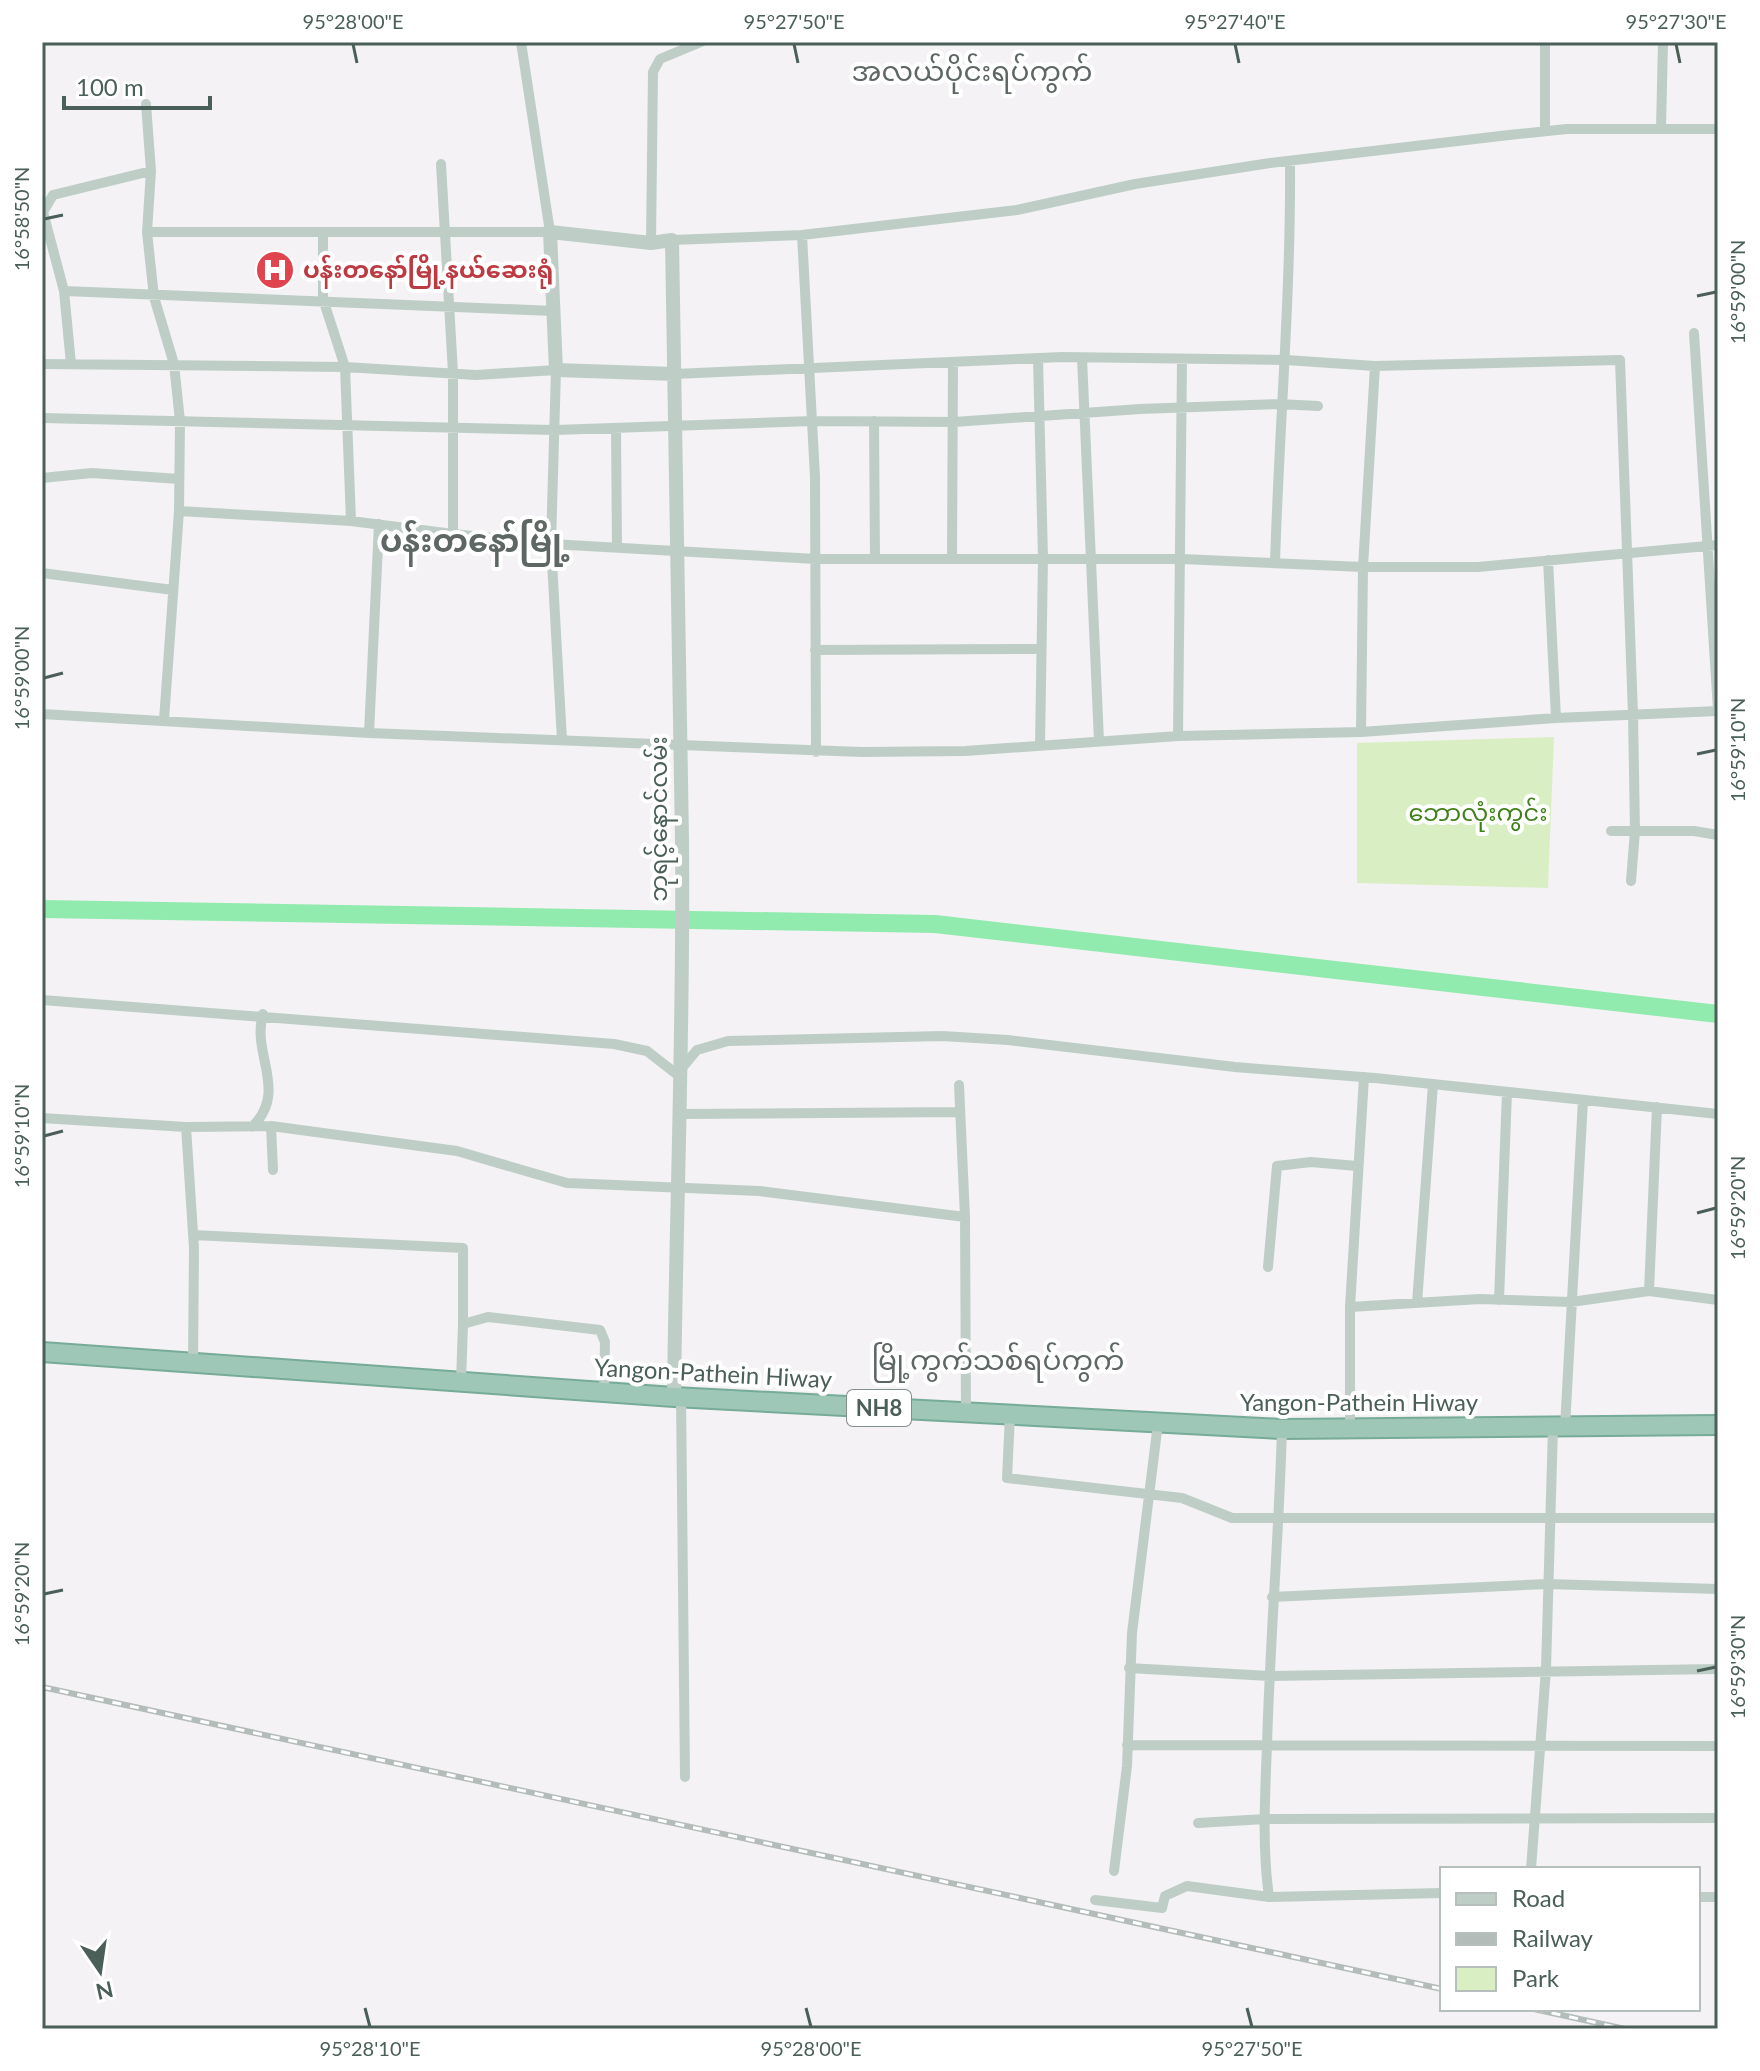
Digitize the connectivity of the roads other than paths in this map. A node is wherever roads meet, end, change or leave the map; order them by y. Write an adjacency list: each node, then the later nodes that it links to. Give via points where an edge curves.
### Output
1 (521, 42): 15 (street)
2 (701, 42): 18 (street, via 660,59 653,72)
3 (1545, 42): 8 (street)
4 (1663, 42): 6 (street)
5 (146, 104): 11 (street)
6 (1661, 128): 7 (street); 8 (street)
7 (1718, 129)
8 (1545, 131): 9 (street)
9 (1290, 162): 16 (street, via 1135,184 1017,210); 28 (street)
10 (441, 164): 14 (street)
11 (151, 171): 12 (street); 19 (street, via 53,195 47,202 43,212)
12 (147, 232): 13 (street); 20 (street)
13 (323, 232): 14 (street); 21 (street)
14 (445, 232): 15 (street); 22 (street)
15 (550, 232): 18 (street); 23 (street)
16 (802, 235): 17 (street); 36 (street)
17 (672, 240): 18 (street); 38 (street, ဘုရင့်နောင်လမ်း)
18 (651, 243)
19 (64, 291): 20 (street); 31 (street)
20 (154, 297): 21 (street); 32 (street)
21 (323, 299): 22 (street); 34 (street)
22 (449, 307): 23 (street); 37 (street)
23 (554, 311): 35 (street)
24 (1694, 333): 61 (street)
25 (1082, 358): 26 (street); 27 (street); 42 (street)
26 (1038, 359): 29 (street); 43 (street)
27 (1182, 360): 28 (street); 41 (street)
28 (1286, 360): 33 (street); 39 (street)
29 (953, 363): 36 (street); 48 (street)
30 (42, 364): 31 (street)
31 (71, 364): 32 (street)
32 (174, 364): 34 (street); 45 (street)
33 (1375, 366): 64 (street, via 1620,360); 73 (street)
34 (345, 367): 37 (street); 49 (street)
35 (556, 370): 37 (street); 38 (street); 53 (street)
36 (810, 371): 38 (street); 46 (street)
37 (453, 373): 51 (street)
38 (675, 374): 50 (street, ဘုရင့်နောင်လမ်း)
39 (1279, 404): 40 (street); 41 (street); 72 (street)
40 (1318, 406)
41 (1182, 408): 42 (street); 70 (street)
42 (1085, 413): 43 (street); 66 (street)
43 (1039, 415): 48 (street); 65 (street)
44 (42, 418): 45 (street)
45 (180, 421): 49 (street); 55 (street)
46 (812, 421): 47 (street); 50 (street); 67 (street)
47 (874, 421): 48 (street); 68 (street)
48 (954, 422): 69 (street)
49 (347, 426): 51 (street); 57 (street)
50 (675, 426): 52 (street); 63 (street, ဘုရင့်နောင်လမ်း)
51 (452, 427): 53 (street); 59 (street)
52 (616, 428): 53 (street); 62 (street)
53 (555, 430): 60 (street)
54 (42, 478): 55 (street, via 92,473)
55 (179, 479): 56 (street)
56 (179, 511): 57 (street); 75 (street)
57 (351, 521): 58 (street)
58 (379, 524): 59 (street); 84 (street)
59 (453, 534): 60 (street)
60 (551, 544): 62 (street); 86 (street)
61 (1712, 545): 64 (street); 78 (street)
62 (617, 547): 63 (street)
63 (676, 550): 67 (street); 88 (street, ဘုရင့်နောင်လမ်း)
64 (1626, 555): 71 (street); 80 (street)
65 (1043, 558): 66 (street); 69 (street); 76 (street)
66 (1092, 558): 70 (street); 87 (street)
67 (816, 559): 68 (street); 77 (street)
68 (875, 559): 69 (street)
69 (952, 559)
70 (1182, 559): 72 (street); 85 (street)
71 (1548, 560): 73 (street, via 1478,567); 81 (street)
72 (1275, 563): 73 (street)
73 (1363, 567): 83 (street)
74 (42, 573): 75 (street)
75 (173, 590): 82 (street)
76 (1041, 649): 77 (street); 89 (street)
77 (815, 650): 90 (street)
78 (1718, 711): 80 (street)
79 (42, 714): 82 (street)
80 (1633, 714): 81 (street); 92 (street)
81 (1556, 718): 83 (street)
82 (164, 720): 84 (street)
83 (1361, 732): 85 (street)
84 (369, 733): 86 (street)
85 (1178, 736): 87 (street)
86 (562, 740): 88 (street)
87 (1099, 741): 89 (street)
88 (681, 746): 90 (street); 97 (street, ဘုရင့်နောင်လမ်း)
89 (1040, 746): 90 (street)
90 (816, 752)
91 (1611, 831): 92 (street)
92 (1635, 831): 93 (street); 94 (street)
93 (1718, 835)
94 (1631, 881)
95 (42, 1000): 96 (street)
96 (263, 1014): 97 (street, via 614,1044 647,1051); 110 (street, via 267,1108)
97 (680, 1071): 98 (street, via 697,1050 728,1041 942,1036); 105 (street, ဘုရင့်နောင်လမ်း)
98 (1364, 1077): 99 (street); 111 (street)
99 (1433, 1084): 101 (street); 121 (street)
100 (959, 1085): 104 (street)
101 (1507, 1092): 102 (street); 118 (street)
102 (1583, 1100): 103 (street); 120 (street)
103 (1657, 1107): 106 (street); 117 (street)
104 (960, 1112): 105 (street); 114 (street)
105 (678, 1114): 113 (street, ဘုရင့်နောင်လမ်း)
106 (1718, 1114)
107 (42, 1118): 109 (street)
108 (271, 1126): 110 (street); 112 (street); 113 (street, via 457,1151 567,1183)
109 (186, 1127): 110 (street); 115 (street)
110 (252, 1127)
111 (1357, 1166): 116 (street, via 1277,1166); 122 (street)
112 (273, 1170)
113 (676, 1189): 114 (street, via 759,1191); 128 (street, ဘုရင့်နောင်လမ်း)
114 (965, 1217): 129 (street)
115 (193, 1235): 123 (street, via 463,1248); 125 (street)
116 (1268, 1267)
117 (1649, 1291): 119 (street); 120 (street)
118 (1499, 1300): 120 (street); 121 (street)
119 (1718, 1300)
120 (1571, 1302): 133 (street)
121 (1417, 1303): 122 (street)
122 (1350, 1307): 135 (street)
123 (463, 1324): 126 (street); 127 (street, via 488,1317 600,1330 605,1342)
124 (42, 1352): 125 (highway, Yangon-Pathein Hiway / NH8)
125 (193, 1363): 126 (highway, Yangon-Pathein Hiway / NH8)
126 (461, 1382): 127 (highway, Yangon-Pathein Hiway / NH8)
127 (604, 1392): 128 (highway, Yangon-Pathein Hiway / NH8)
128 (677, 1397): 129 (highway, Yangon-Pathein Hiway / NH8); 151 (street)
129 (966, 1412): 130 (highway, Yangon-Pathein Hiway / NH8)
130 (1010, 1415): 131 (highway, Yangon-Pathein Hiway / NH8); 136 (street, via 1007,1478)
131 (1158, 1423): 134 (highway, Yangon-Pathein Hiway / NH8); 136 (street)
132 (1718, 1425): 133 (highway, Yangon-Pathein Hiway / NH8)
133 (1559, 1427): 135 (highway, Yangon-Pathein Hiway / NH8); 137 (street)
134 (1282, 1429): 135 (highway, Yangon-Pathein Hiway / NH8); 138 (street)
135 (1350, 1430)
136 (1151, 1494): 138 (street, via 1182,1498 1232,1518); 143 (street)
137 (1548, 1516): 138 (street); 139 (street); 140 (street)
138 (1280, 1518): 142 (street)
139 (1718, 1518)
140 (1547, 1584): 141 (street); 142 (street); 144 (street)
141 (1718, 1589)
142 (1272, 1597): 146 (street)
143 (1129, 1668): 146 (street); 147 (street)
144 (1546, 1669): 145 (street); 146 (street); 150 (street)
145 (1718, 1669)
146 (1269, 1676): 149 (street)
147 (1127, 1745): 149 (street); 157 (street)
148 (1718, 1746): 150 (street)
149 (1267, 1747): 150 (street); 154 (street)
150 (1541, 1747): 152 (street)
151 (685, 1777)
152 (1537, 1818): 153 (street); 154 (street); 156 (street)
153 (1718, 1818)
154 (1265, 1819): 155 (street); 159 (street)
155 (1198, 1823)
156 (1531, 1867)
157 (1114, 1871)
158 (1440, 1893): 159 (street)
159 (1269, 1897): 160 (street, via 1187,1886 1165,1896 1162,1908)
160 (1095, 1900)

